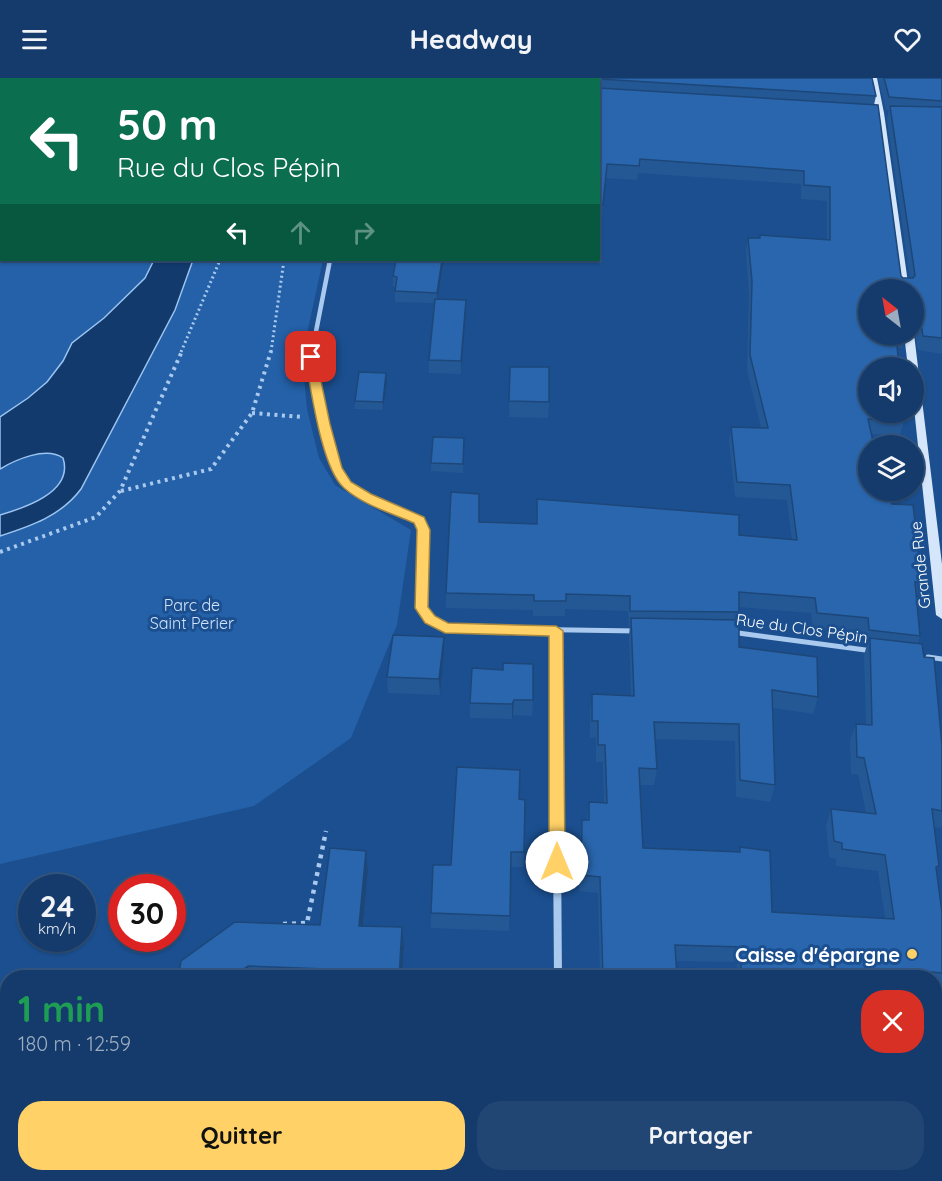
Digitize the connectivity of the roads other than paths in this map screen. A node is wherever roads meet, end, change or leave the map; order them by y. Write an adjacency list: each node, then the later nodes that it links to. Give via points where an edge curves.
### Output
1 (326, 78): 2 (street)
2 (337, 78)
3 (873, 78): 5 (main road)
4 (330, 261): 9 (street, via 311,357 336,468 347,485 366,497 419,520 424,530 422,608 430,619 445,628)
5 (903, 279)
6 (920, 423): 7 (main road, Grande Rue)
7 (940, 579): 8 (main road, Grande Rue)
8 (942, 615)
9 (556, 631): 10 (street); 15 (street)
10 (639, 631)
11 (723, 632): 12 (street, Rue du Clos Pépin)
12 (876, 651)
13 (923, 657): 14 (street)
14 (942, 659)
15 (558, 970)

